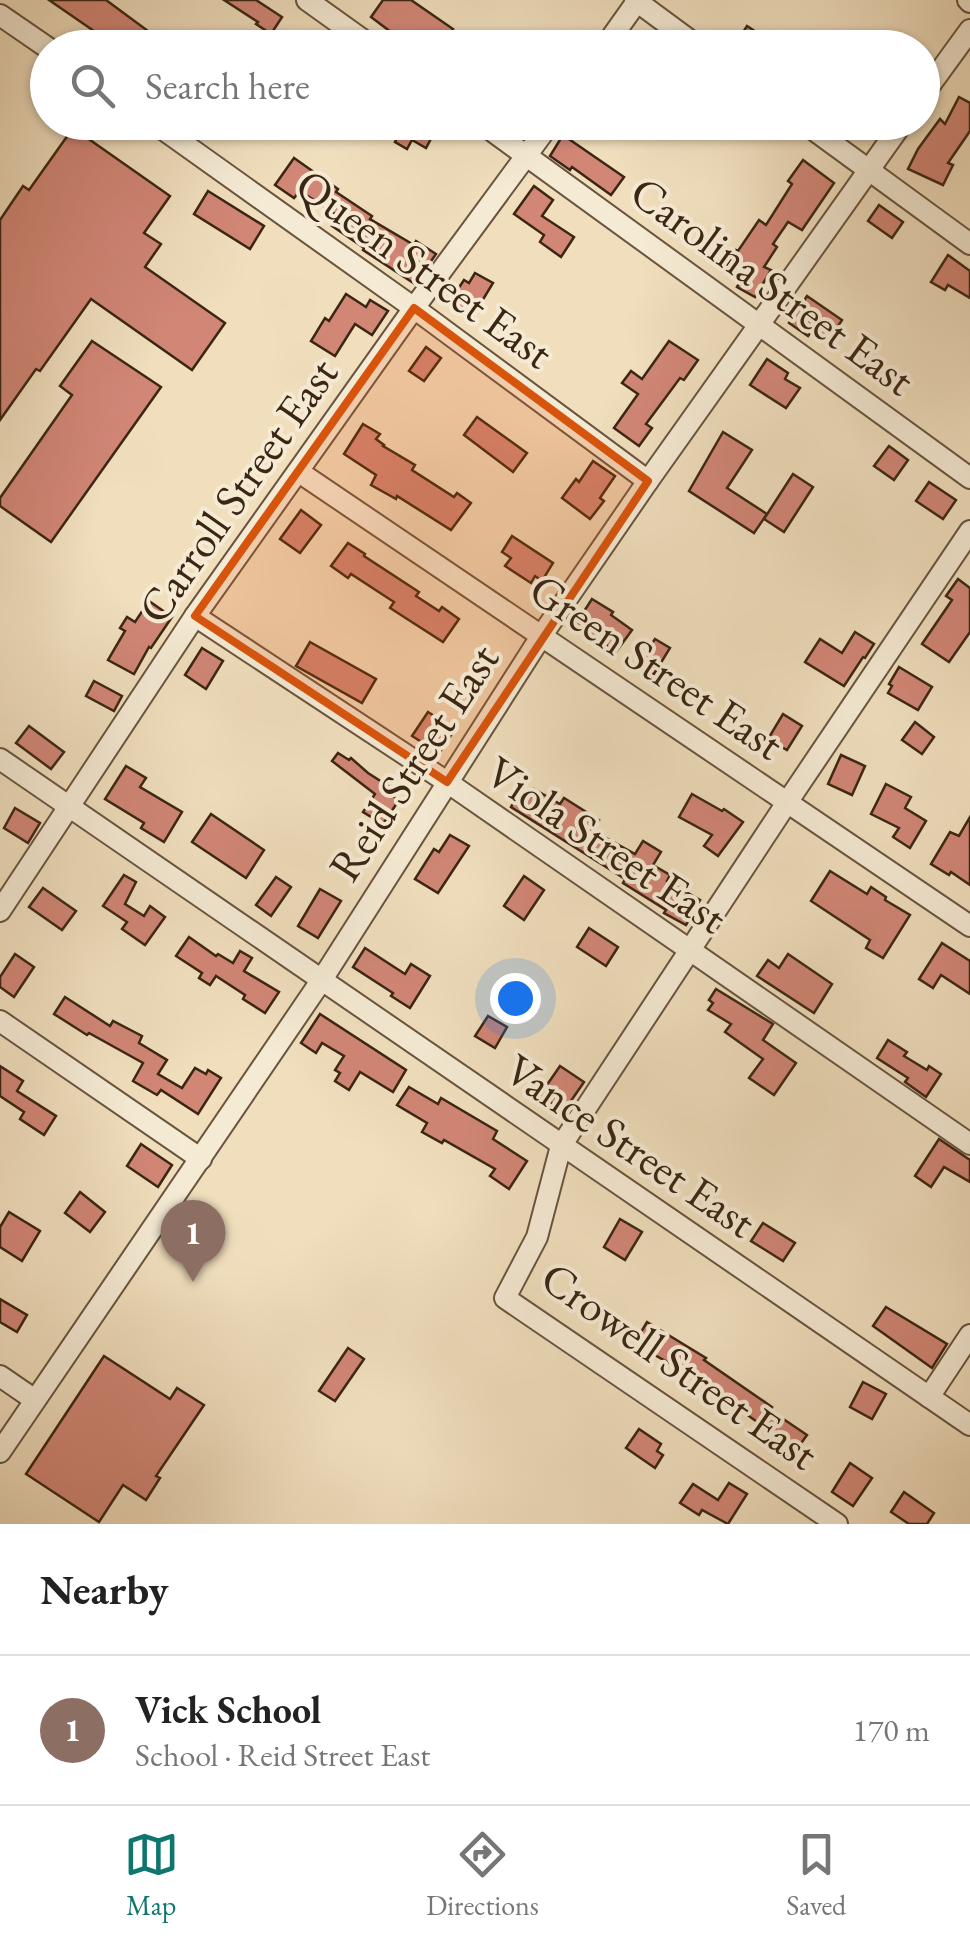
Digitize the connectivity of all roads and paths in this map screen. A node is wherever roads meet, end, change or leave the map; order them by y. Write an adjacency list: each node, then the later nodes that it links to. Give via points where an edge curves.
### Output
1 (307, 0): 4 (street)
2 (636, 0): 5 (street); 6 (street)
3 (0, 15): 8 (street)
4 (349, 30)
5 (616, 30)
6 (676, 30)
7 (970, 30): 9 (street)
8 (30, 36)
9 (940, 71)
10 (178, 140): 18 (street, Queen Street East)
11 (505, 140): 15 (street, Carolina Street East)
12 (539, 140): 15 (street, Carroll Street East)
13 (828, 140): 16 (street)
14 (890, 140): 16 (street, Reid Street East)
15 (528, 156): 18 (street, Carroll Street East); 19 (street, Carolina Street East)
16 (869, 170): 17 (street); 19 (street, Reid Street East)
17 (970, 244)
18 (414, 308): 20 (street, Carroll Street East); 22 (street, Queen Street East)
19 (758, 326): 21 (street, Carolina Street East); 22 (street, Reid Street East)
20 (298, 472): 24 (street, Carroll Street East); 25 (street, Green Street East)
21 (970, 478)
22 (648, 481): 25 (street, Reid Street East)
23 (970, 531): 28 (street)
24 (195, 616): 27 (street, Viola Street East); 29 (street, Carroll Street East)
25 (542, 635): 27 (street, Reid Street East); 28 (street, Green Street East)
26 (0, 759): 29 (street, Vance Street East)
27 (447, 782): 32 (street, Viola Street East); 33 (street, Reid Street East)
28 (786, 804): 31 (street, Green Street East); 32 (street)
29 (70, 806): 30 (street, Carroll Street East); 33 (street, Vance Street East)
30 (0, 911)
31 (970, 926)
32 (691, 949): 35 (street, Viola Street East); 36 (street)
33 (321, 981): 36 (street, Vance Street East); 37 (street, Reid Street East)
34 (0, 1021): 37 (street)
35 (970, 1144)
36 (561, 1146): 40 (street, Vance Street East); 44 (street, Crowell Street East, via 537,1236 506,1298)
37 (201, 1158): 41 (street, Reid Street East)
38 (970, 1335): 40 (street)
39 (0, 1376): 41 (street)
40 (929, 1397): 42 (street, Vance Street East)
41 (36, 1400): 43 (street, Reid Street East)
42 (970, 1424)
43 (0, 1452)
44 (837, 1524)

